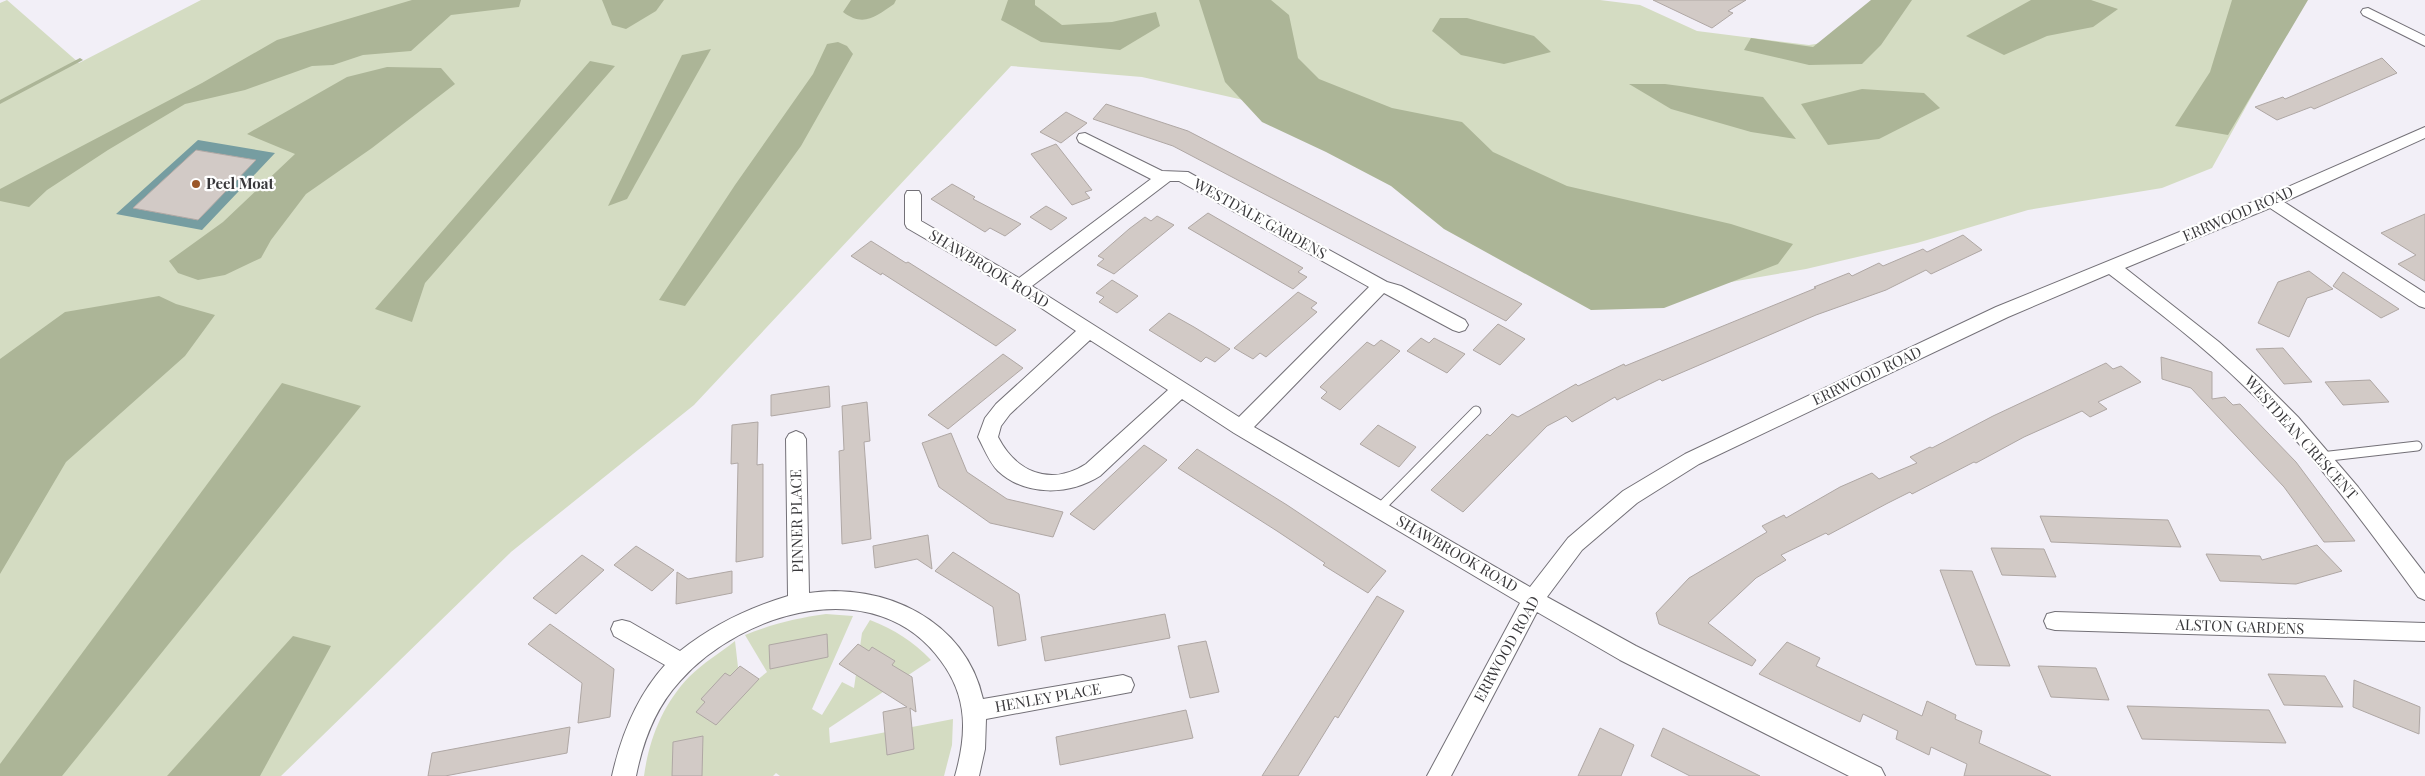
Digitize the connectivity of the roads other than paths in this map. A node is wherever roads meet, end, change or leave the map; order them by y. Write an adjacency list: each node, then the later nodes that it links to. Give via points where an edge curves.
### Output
1 (2368, 12): 2 (street)
2 (2425, 42)
3 (2425, 132): 7 (street, ERRWOOD ROAD)
4 (1085, 138): 5 (street)
5 (1162, 178): 9 (street); 10 (street, WESTDALE GARDENS, via 1182,176)
6 (914, 195): 9 (street, SHAWBROOK ROAD, via 913,224)
7 (2271, 201): 8 (street, ERRWOOD ROAD); 11 (street)
8 (2110, 266): 19 (street, WESTDEAN CRESCENT, via 2217,350 2269,399); 22 (street, ERRWOOD ROAD, via 2002,312 1692,459 1630,497 1575,544)
9 (1020, 286): 13 (street, SHAWBROOK ROAD)
10 (1381, 286): 12 (street, WESTDALE GARDENS, via 1395,290); 16 (street)
11 (2425, 302)
12 (1459, 325)
13 (1088, 332): 14 (street, SHAWBROOK ROAD); 14 (street, via 1002,409 992,423 988,437 1004,464 1038,480 1059,483 1077,480 1093,470)
14 (1181, 389): 16 (street, SHAWBROOK ROAD)
15 (1476, 411): 20 (lane)
16 (1241, 428): 20 (street, SHAWBROOK ROAD)
17 (796, 439): 23 (street, PINNER PLACE)
18 (2417, 446): 19 (lane)
19 (2321, 457): 21 (street, WESTDEAN CRESCENT, via 2376,523)
20 (1379, 509): 22 (street, SHAWBROOK ROAD)
21 (2425, 592)
22 (1533, 599): 32 (street, ERRWOOD ROAD); 33 (street, SHAWBROOK ROAD, via 1628,653)
23 (799, 602): 27 (street, via 767,610 736,624); 29 (street, via 861,601 889,608 915,620 937,637 955,658 968,683)
24 (2055, 621): 26 (street, ALSTON GARDENS)
25 (622, 629): 27 (street)
26 (2425, 632)
27 (681, 663): 30 (street, via 659,689 642,718 630,748)
28 (1123, 685): 29 (street, HENLEY PLACE)
29 (974, 711): 31 (street, via 975,736)
30 (624, 776)
31 (967, 776)
32 (1439, 776)
33 (1873, 776)

